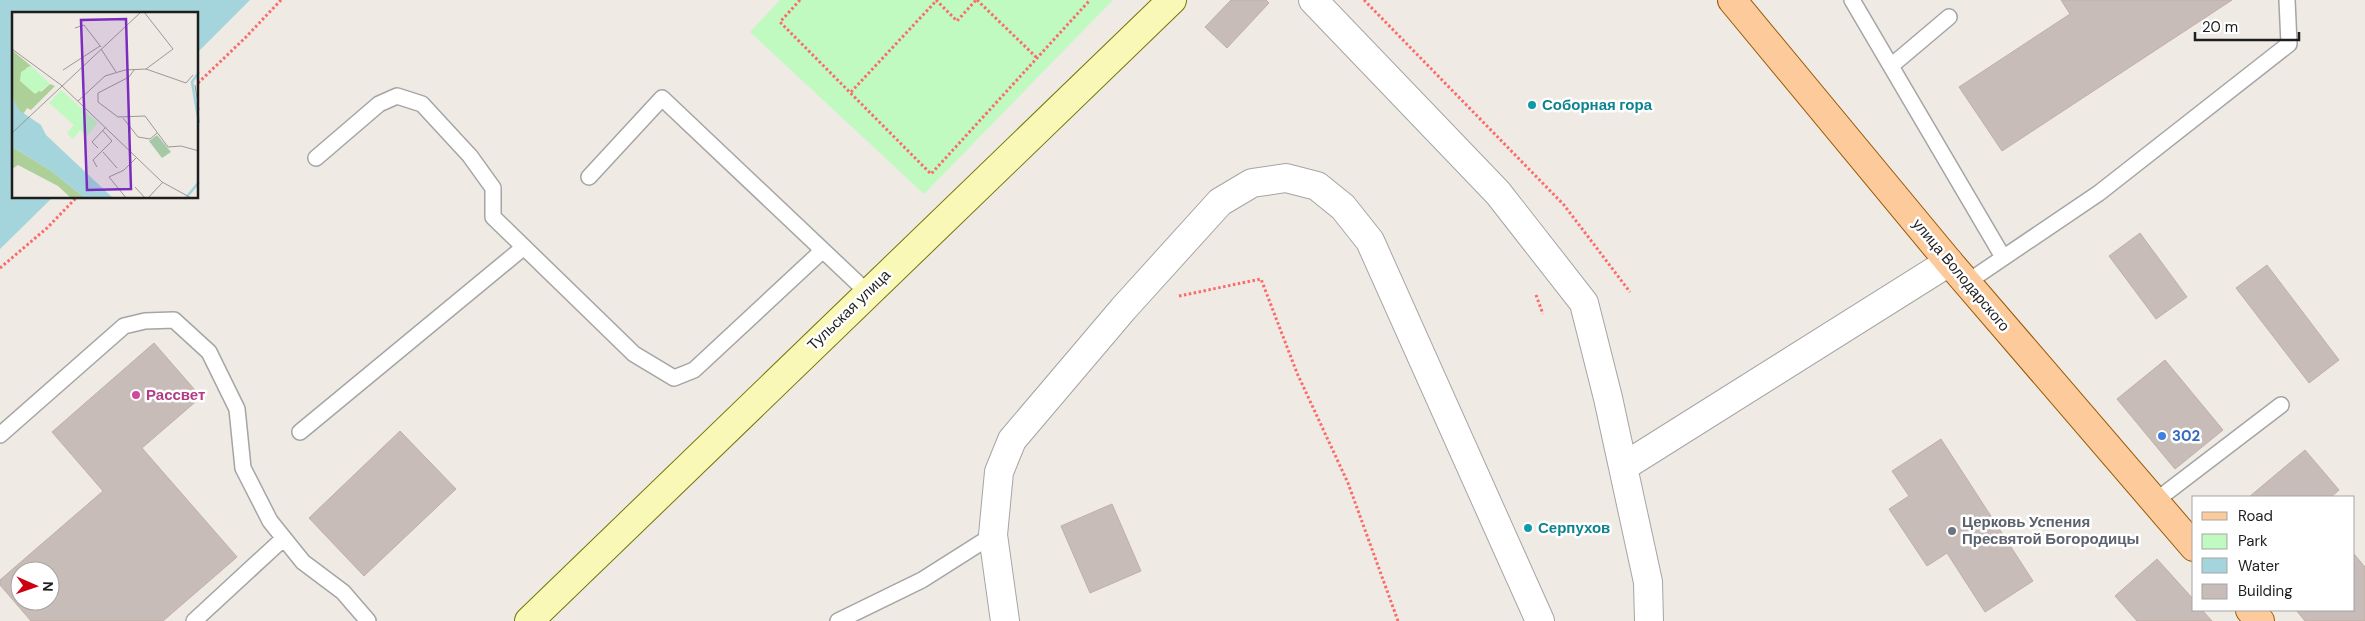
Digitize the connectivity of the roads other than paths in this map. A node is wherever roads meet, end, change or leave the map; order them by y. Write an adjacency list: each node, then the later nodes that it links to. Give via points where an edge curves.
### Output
1 (1172, 0): 15 (street, Тульская улица)
2 (1314, 0): 19 (street, via 1498,192 1584,303)
3 (1732, 0): 13 (main road, улица Володарского)
4 (1852, 0): 7 (lane)
5 (2287, 0): 12 (lane, via 2289,44 2099,193)
6 (1949, 18): 7 (lane)
7 (1891, 66): 12 (lane)
8 (316, 158): 10 (lane, via 379,104 397,96 422,104 470,156 493,188 493,217)
9 (589, 177): 11 (lane, via 662,98)
10 (524, 247): 11 (lane, via 634,354 674,378 694,370); 17 (lane)
11 (822, 251): 15 (lane)
12 (2003, 257): 14 (lane)
13 (1949, 262): 14 (main road, улица Володарского); 19 (street)
14 (1966, 283): 20 (main road, улица Володарского)
15 (867, 292): 27 (street, Тульская улица)
16 (2281, 405): 20 (lane)
17 (300, 432)
18 (0, 435): 22 (lane, via 124,326 145,320 174,320 193,335 213,360 237,409 242,468 270,521)
19 (1623, 467): 31 (street, via 1648,582)
20 (2154, 502): 23 (main road, улица Володарского)
21 (993, 535): 28 (lane, via 922,580); 29 (street); 30 (street, via 999,472 1012,440 1124,308 1220,202 1252,183 1286,178 1317,186 1343,207 1370,241)
22 (284, 538): 25 (lane); 26 (lane, via 303,562 343,592)
23 (2192, 545)
24 (2251, 611): 32 (main road)
25 (194, 621)
26 (368, 621)
27 (528, 621)
28 (838, 621)
29 (1005, 621)
30 (1540, 621)
31 (1649, 621)
32 (2260, 621)

